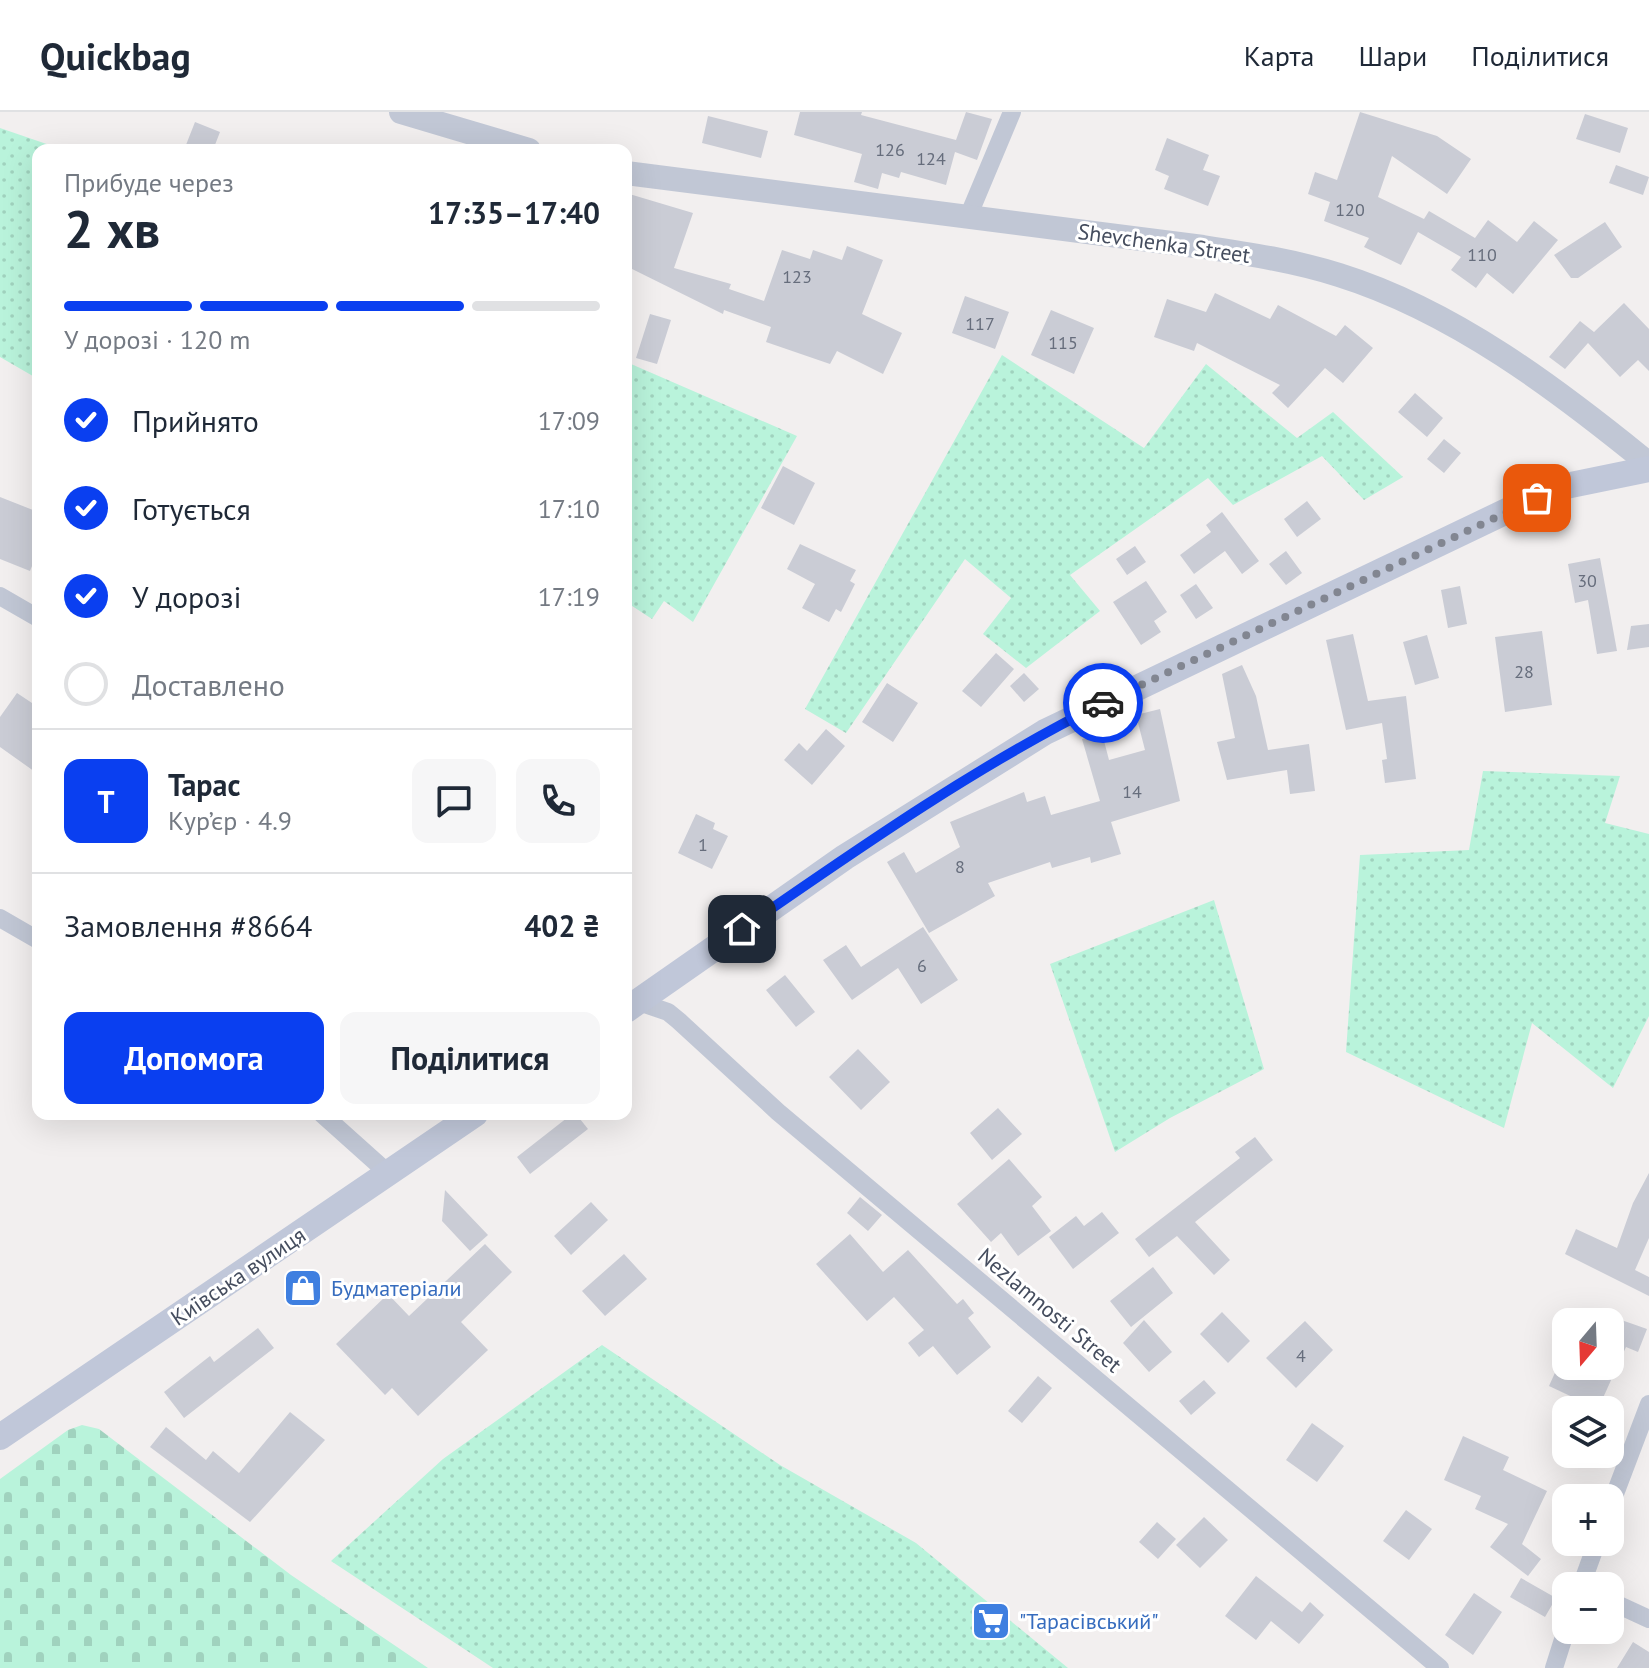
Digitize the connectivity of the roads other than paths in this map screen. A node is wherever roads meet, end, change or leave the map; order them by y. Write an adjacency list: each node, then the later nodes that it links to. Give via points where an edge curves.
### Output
1 (401, 112): 3 (street)
2 (1012, 112): 5 (street)
3 (509, 144)
4 (632, 174): 5 (street, Shevchenka Street)
5 (968, 217): 6 (street, Shevchenka Street, via 1203,247 1341,276 1461,332 1533,375)
6 (1649, 466): 11 (main road, via 1566,486 1509,510 1045,732 845,857)
7 (0, 596): 8 (street)
8 (32, 615)
9 (0, 918): 10 (street)
10 (32, 937)
11 (632, 1002)
12 (632, 1003): 22 (street, Nezlamnosti Street, via 679,1021 778,1112)
13 (329, 1120): 15 (street)
14 (466, 1120): 15 (main road, Київська вулиця)
15 (389, 1174): 17 (main road, Київська вулиця)
16 (1649, 1404): 18 (street)
17 (0, 1437)
18 (1619, 1484)
19 (1624, 1607): 20 (street)
20 (1649, 1619)
21 (1562, 1644): 23 (street)
22 (1440, 1668)
23 (1554, 1668)

